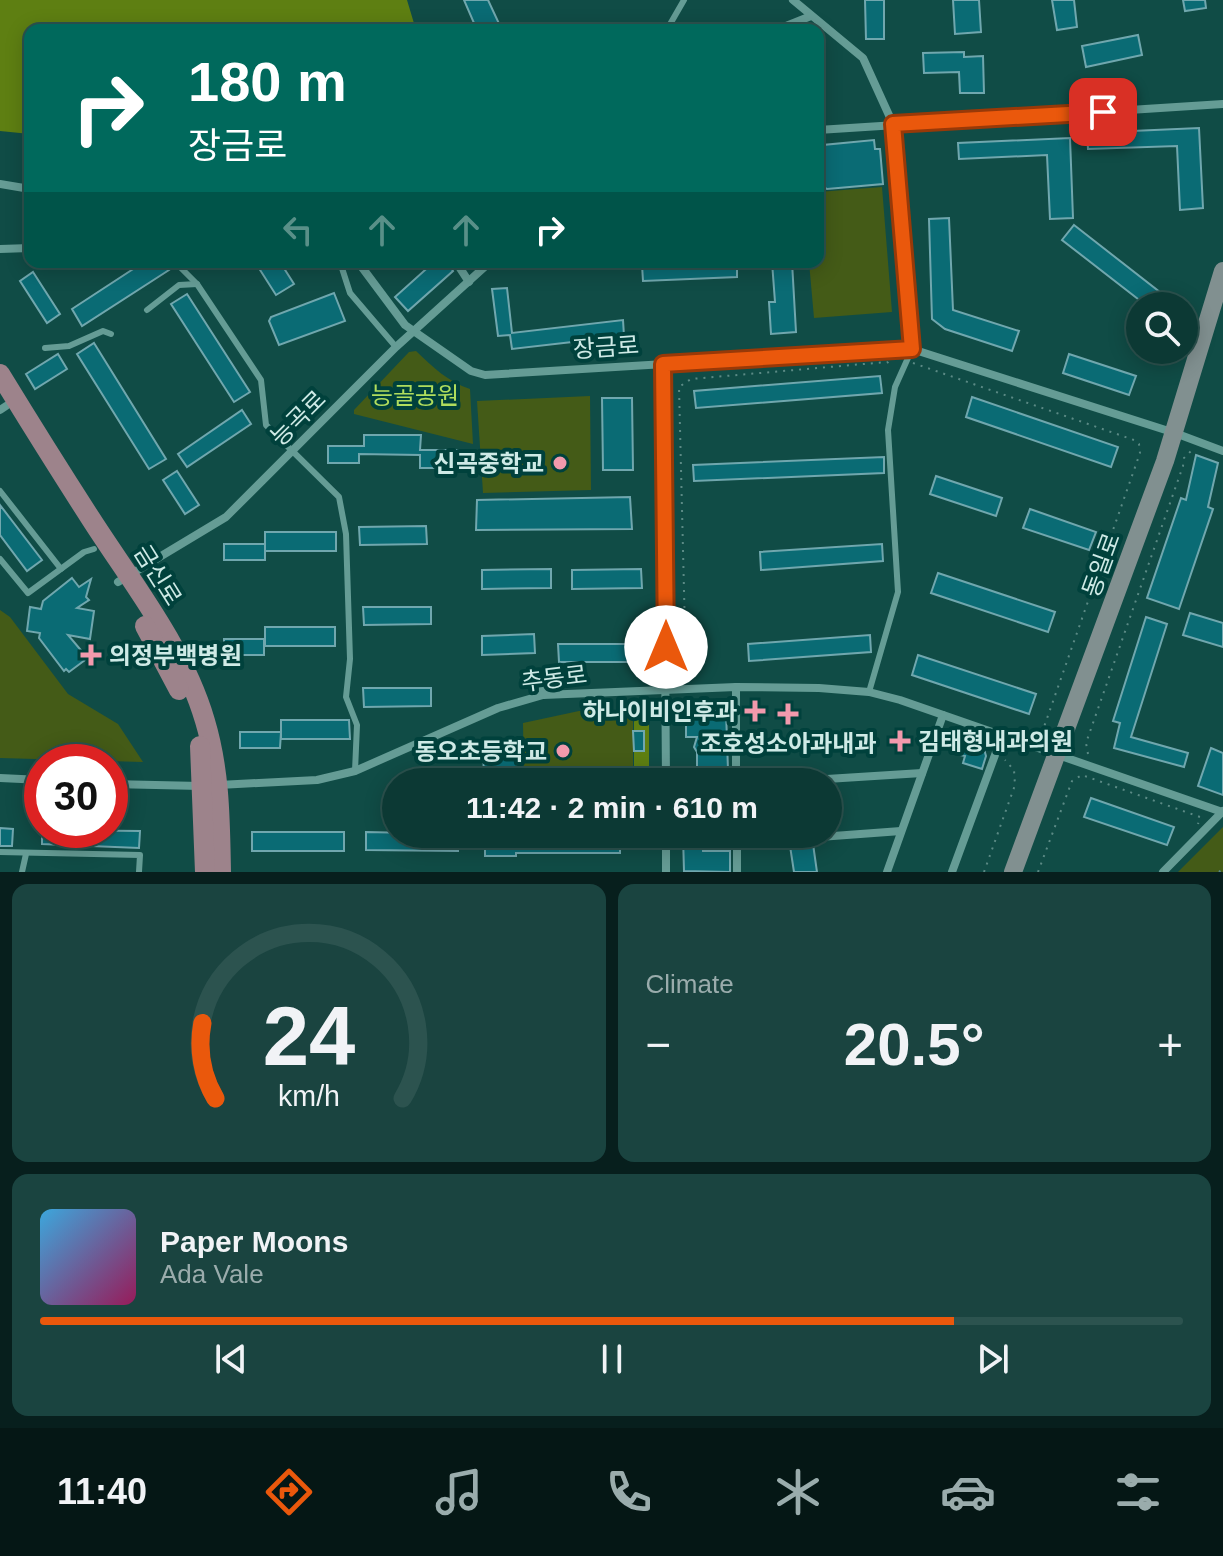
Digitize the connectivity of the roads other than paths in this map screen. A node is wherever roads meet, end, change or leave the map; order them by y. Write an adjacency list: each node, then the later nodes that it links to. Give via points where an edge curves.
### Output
1 (684, 0): 4 (lane)
2 (793, 0): 3 (street)
3 (811, 16): 5 (street); 6 (street)
4 (670, 24)
5 (791, 24)
6 (821, 24)
7 (824, 26): 9 (street, via 863,58)
8 (1223, 104): 9 (street)
9 (893, 124): 10 (street); 28 (street)
10 (824, 130)
11 (0, 184): 12 (street)
12 (24, 188)
13 (24, 248): 14 (street)
14 (0, 249)
15 (181, 268): 22 (lane)
16 (342, 268): 26 (lane, via 350,293)
17 (362, 268): 24 (street, 장금로)
18 (460, 268): 21 (street)
19 (484, 268): 21 (street, 능곡로)
20 (1223, 271): 32 (street, 동일로)
21 (469, 282): 24 (street, 능곡로)
22 (197, 284): 23 (lane, via 179,285); 33 (lane, via 261,380 266,425)
23 (147, 310)
24 (414, 333): 26 (street, 능곡로); 29 (street, 장금로, via 485,375)
25 (111, 334): 27 (lane, via 103,331 69,346)
26 (396, 347): 33 (street, 능곡로)
27 (45, 348)
28 (912, 349): 29 (street, 장금로); 32 (street, 장금로); 45 (lane, via 895,387 888,430 898,592)
29 (663, 364): 41 (street)
30 (0, 374): 39 (main road, 금신로)
31 (2, 404): 36 (main road, 금신로)
32 (1175, 433): 34 (street, 장금로); 49 (street, 동일로)
33 (294, 450): 39 (street, 능곡로, via 226,517); 52 (lane, via 339,497 346,534 346,697 357,725)
34 (1223, 451)
35 (0, 491): 38 (lane)
36 (94, 549): 38 (lane); 39 (main road, 금신로)
37 (0, 559): 38 (lane, via 28,593)
38 (61, 569)
39 (124, 579): 58 (main road, 금신로, via 194,726)
40 (645, 625): 41 (street)
41 (665, 625): 44 (street)
42 (543, 678): 46 (street)
43 (736, 687): 44 (street, 추동로); 45 (street, 추동로); 51 (street)
44 (666, 689): 46 (street, 추동로); 50 (street)
45 (869, 692): 47 (street, 추동로)
46 (543, 695): 52 (street, 추동로, via 498,708)
47 (943, 715): 48 (street, 추동로); 53 (street)
48 (1002, 736): 49 (street, 추동로); 73 (street)
49 (1056, 755): 59 (street, 추동로); 74 (street, 동일로)
50 (666, 768)
51 (736, 768)
52 (355, 771): 58 (street, 추동로, via 317,780)
53 (922, 773): 55 (street); 60 (street)
54 (0, 778): 56 (street)
55 (842, 778)
56 (24, 779)
57 (128, 784): 58 (street, 추동로)
58 (211, 785): 68 (main road, 금신로); 69 (main road, 금신로)
59 (1222, 811): 75 (street)
60 (901, 831): 61 (street); 72 (street)
61 (842, 834)
62 (666, 848): 70 (street)
63 (737, 848): 71 (street)
64 (0, 852): 65 (lane)
65 (26, 854): 66 (lane); 67 (lane, via 140,855)
66 (22, 872)
67 (139, 872)
68 (205, 872)
69 (221, 872)
70 (666, 872)
71 (737, 872)
72 (887, 872)
73 (952, 872)
74 (1013, 872)
75 (1163, 872)

